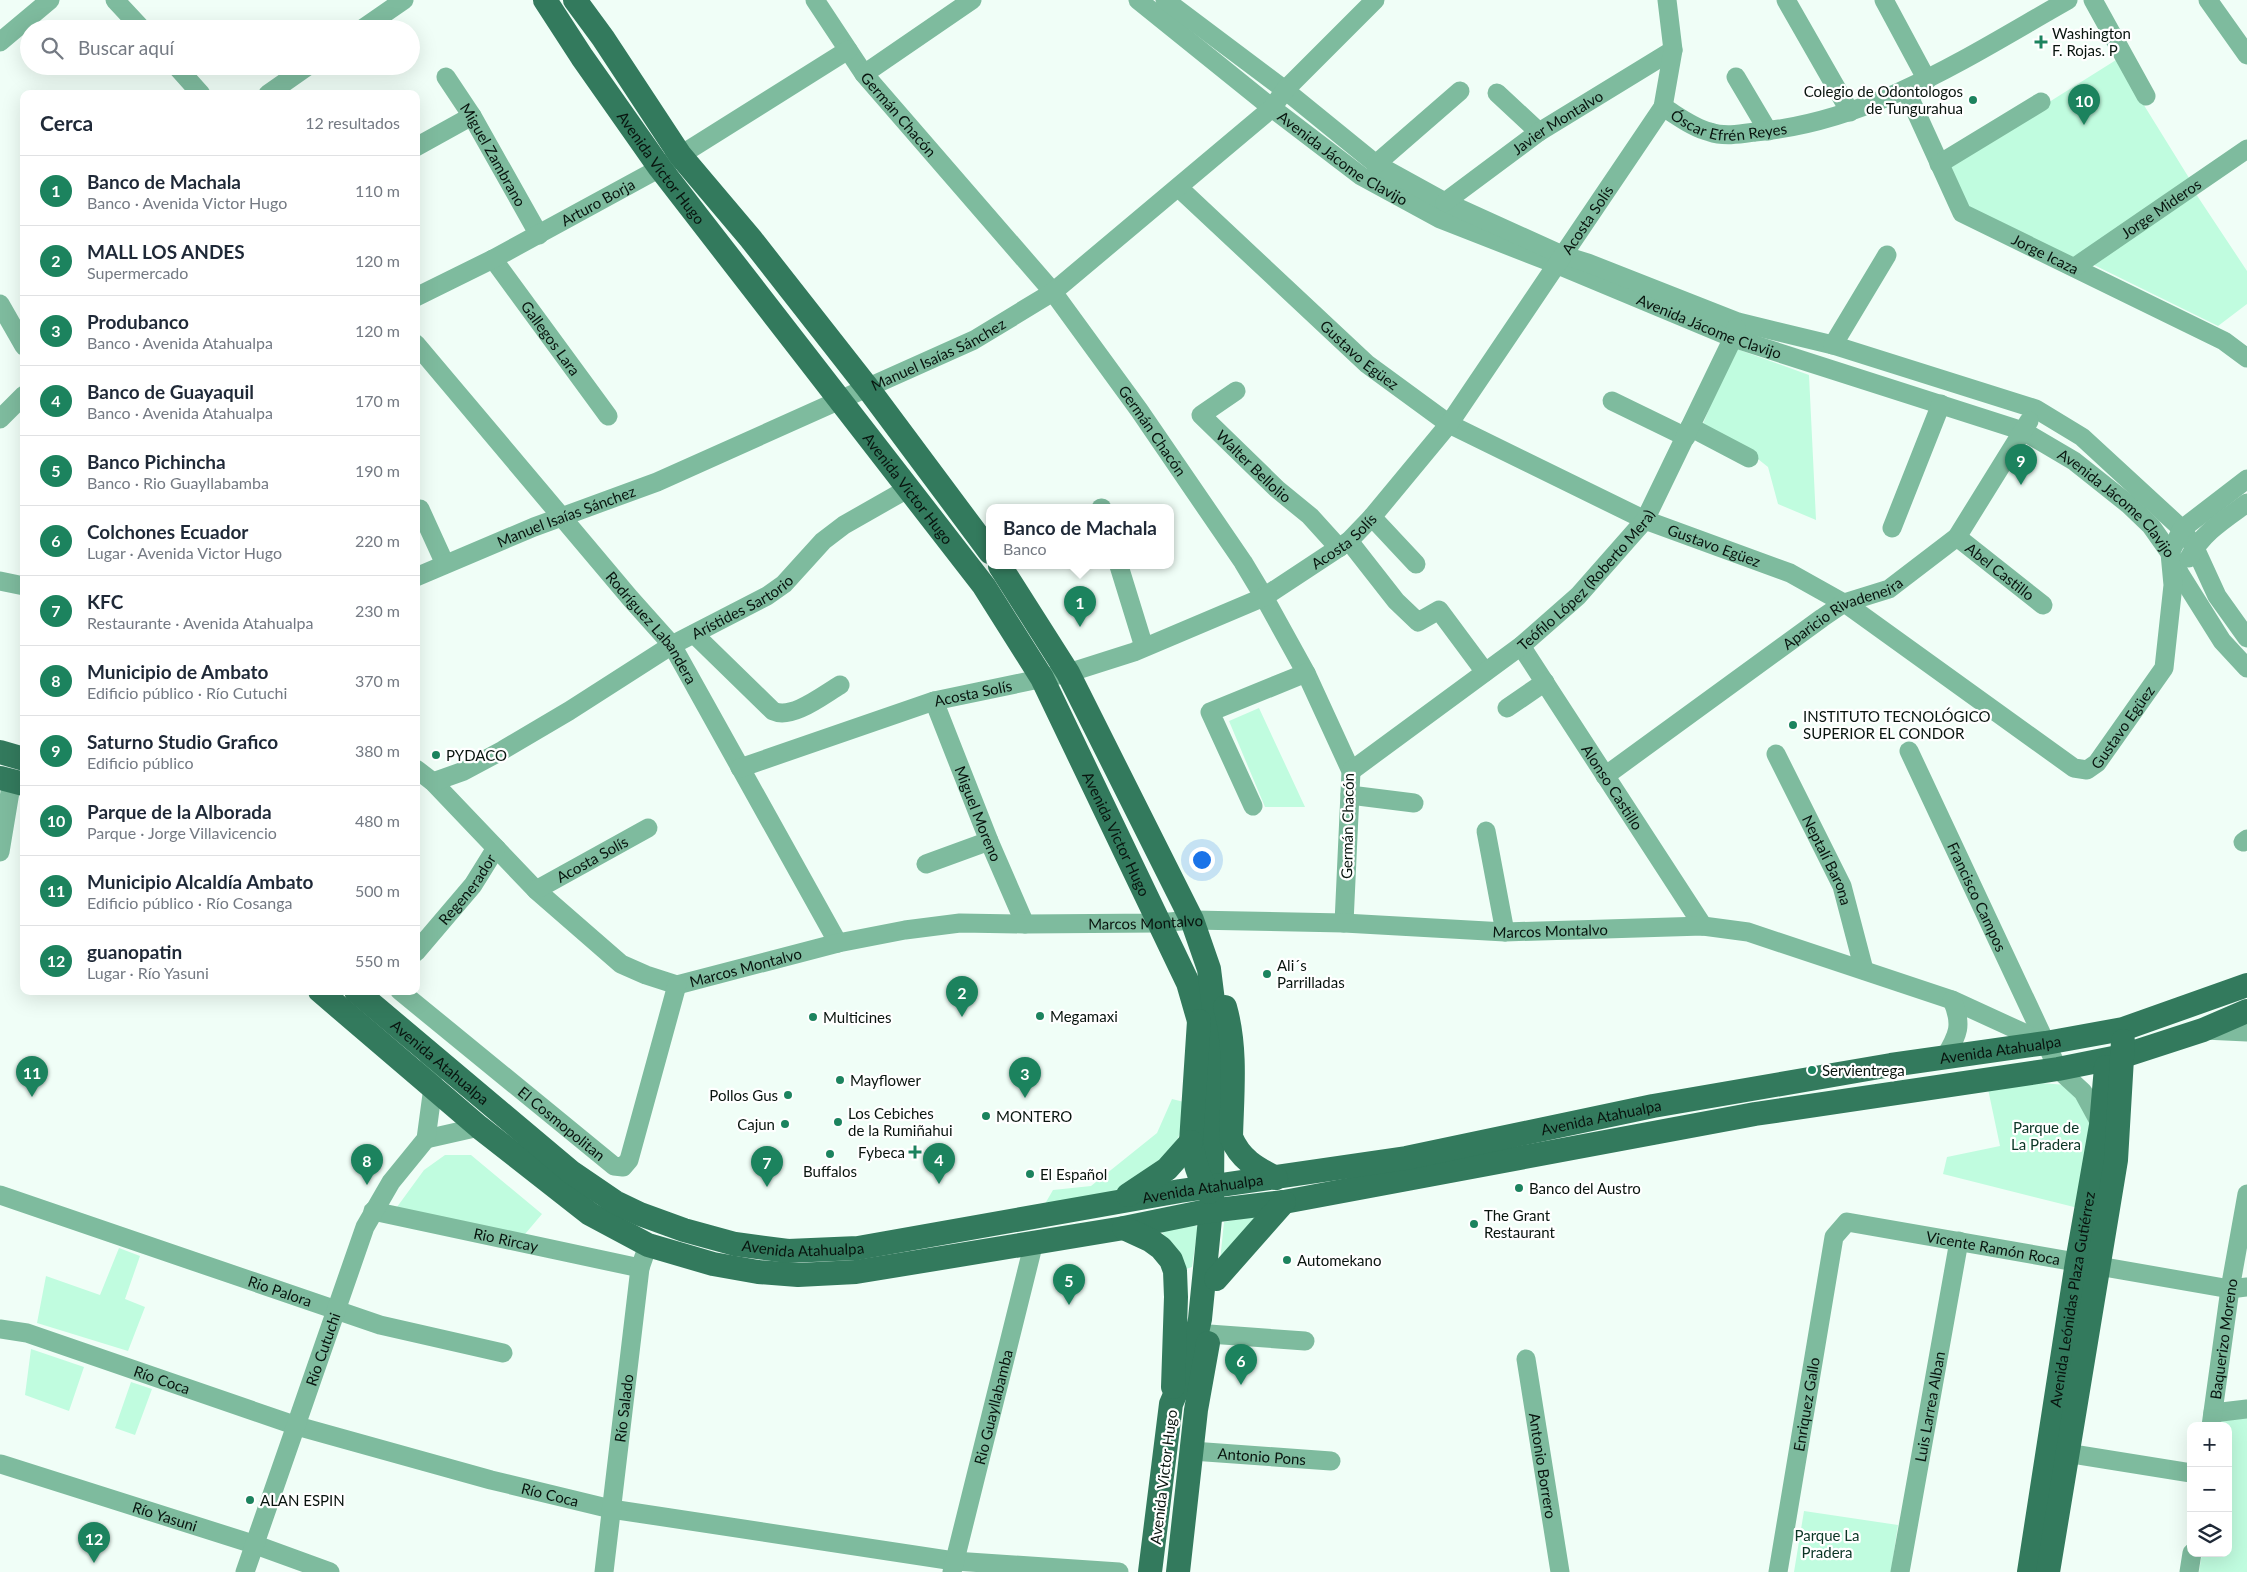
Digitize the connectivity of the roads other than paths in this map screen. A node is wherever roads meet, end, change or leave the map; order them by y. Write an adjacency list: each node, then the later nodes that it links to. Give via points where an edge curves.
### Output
1 (50, 0): 17 (street)
2 (115, 0): 18 (street)
3 (404, 0): 19 (street)
4 (545, 0): 50 (main road, Avenida Victor Hugo)
5 (575, 0): 47 (main road, Avenida Victor Hugo)
6 (815, 0): 22 (street, Germán Chacón)
7 (972, 0): 25 (street)
8 (1138, 0): 40 (street, Avenida Jácome Clavijo)
9 (1165, 0): 33 (street, Avenida Jácome Clavijo)
10 (1375, 0): 33 (street, Manuel Isaías Sánchez)
11 (1786, 0): 41 (street)
12 (1884, 0): 30 (street)
13 (2068, 0): 30 (street, Óscar Efrén Reyes)
14 (2093, 0): 37 (street)
15 (2208, 0): 24 (street)
16 (1673, 3): 23 (street, Acosta Solís)
17 (26, 20)
18 (134, 20)
19 (375, 20)
20 (20, 25): 21 (street)
21 (0, 42)
22 (848, 50): 25 (street, Germán Chacón); 47 (street, Arturo Borja)
23 (1673, 50): 39 (street, Acosta Solís); 44 (street, Javier Montalvo)
24 (2247, 55)
25 (864, 74): 58 (street, Germán Chacón)
26 (184, 75): 31 (street)
27 (295, 75): 32 (street)
28 (446, 77): 42 (street, Miguel Zambrano)
29 (1736, 77): 43 (street)
30 (1927, 80): 34 (street, Óscar Efrén Reyes)
31 (198, 90)
32 (274, 90)
33 (1285, 90): 40 (street, Manuel Isaías Sánchez); 48 (street, Avenida Jácome Clavijo)
34 (1906, 90): 41 (street, Óscar Efrén Reyes); 49 (street, Jorge Icaza)
35 (1460, 91): 48 (street)
36 (1497, 94): 44 (street)
37 (2146, 96)
38 (2041, 102): 49 (street)
39 (1663, 107): 43 (street, Óscar Efrén Reyes, via 1710,133 1728,135); 56 (street, Acosta Solís)
40 (1272, 108): 51 (street, Manuel Isaías Sánchez); 56 (street, Avenida Jácome Clavijo, via 1361,176 1440,220)
41 (1850, 112): 43 (street, Óscar Efrén Reyes)
42 (472, 116): 45 (street); 53 (street, Miguel Zambrano)
43 (1768, 131)
44 (1539, 132): 52 (street, Javier Montalvo)
45 (420, 145)
46 (2247, 149): 57 (street, Jorge Mideros)
47 (680, 155): 50 (street, Arturo Borja); 66 (main road, Avenida Victor Hugo)
48 (1376, 164): 52 (street, Avenida Jácome Clavijo)
49 (1939, 164): 57 (street, Jorge Icaza, via 1962,213)
50 (660, 168): 53 (street, Arturo Borja); 69 (main road, Avenida Victor Hugo)
51 (1179, 188): 58 (street, Manuel Isaías Sánchez); 75 (street, Gustavo Egüez, via 1367,364)
52 (1445, 202): 56 (street, Avenida Jácome Clavijo)
53 (539, 235): 55 (street, Arturo Borja)
54 (1886, 255): 63 (street)
55 (493, 259): 59 (street, Arturo Borja); 73 (street, Gallegos Lara)
56 (1560, 260): 61 (street, Avenida Jácome Clavijo, via 1588,263); 75 (street, Acosta Solís)
57 (2075, 267): 65 (street, Jorge Icaza, via 2224,340)
58 (1053, 292): 66 (street, Manuel Isaías Sánchez, via 974,340); 101 (street, Germán Chacón, via 1139,410)
59 (420, 295)
60 (0, 304): 62 (street)
61 (1735, 330): 63 (street, Avenida Jácome Clavijo); 71 (street, Avenida Jácome Clavijo); 77 (street, Teófilo López (Roberto Mera))
62 (20, 338)
63 (1833, 345): 72 (street, Avenida Jácome Clavijo)
64 (420, 349): 84 (street, Rodríguez Labandera)
65 (2247, 358)
66 (868, 387): 69 (street, Manuel Isaías Sánchez); 90 (main road, Avenida Victor Hugo)
67 (1236, 391): 89 (street, Walter Bellolio, via 1201,415 1278,489)
68 (20, 399): 74 (street)
69 (840, 401): 80 (main road, Avenida Victor Hugo); 84 (street, Manuel Isaías Sánchez, via 657,482)
70 (1612, 402): 77 (street)
71 (1941, 404): 76 (street, Avenida Jácome Clavijo); 86 (street)
72 (2036, 409): 76 (street, Aparicio Rivadeneira); 87 (street, Avenida Jácome Clavijo, via 2082,437)
73 (608, 416)
74 (0, 419)
75 (1449, 424): 83 (street, Acosta Solís); 85 (street, Gustavo Egüez)
76 (2023, 431): 88 (street, Aparicio Rivadeneira); 92 (street, Avenida Jácome Clavijo, via 2074,461 2128,504)
77 (1688, 432): 78 (street); 85 (street, Teófilo López (Roberto Mera))
78 (1749, 458)
79 (2247, 479): 87 (street)
80 (909, 488): 104 (street, Arístides Sartorio, via 844,525 823,542 784,584 767,596); 113 (main road, Avenida Victor Hugo, via 984,586)
81 (2247, 503): 91 (street, via 2210,530)
82 (420, 509): 93 (street)
83 (1372, 517): 89 (street, Acosta Solís); 94 (street)
84 (563, 518): 93 (street, Manuel Isaías Sánchez); 106 (street, Rodríguez Labandera)
85 (1645, 520): 102 (street, Gustavo Egüez, via 1790,573); 107 (street, Teófilo López (Roberto Mera), via 1578,596)
86 (1892, 528)
87 (2182, 529): 91 (street, Avenida Jácome Clavijo); 92 (street)
88 (1957, 537): 102 (street, Aparicio Rivadeneira, via 1889,589); 103 (street, Abel Castillo)
89 (1344, 544): 101 (street, Acosta Solís); 110 (street, Walter Bellolio, via 1418,622 1439,610)
90 (986, 547)
91 (2195, 548): 98 (street); 105 (street, Avenida Jácome Clavijo, via 2217,596)
92 (2170, 553): 98 (street, Avenida Jácome Clavijo)
93 (445, 564): 97 (street, Manuel Isaías Sánchez)
94 (1416, 564)
95 (1002, 569): 111 (main road, Avenida Victor Hugo)
96 (1120, 569): 108 (street)
97 (420, 576)
98 (2176, 580): 102 (street, Gustavo Egüez, via 2164,668 2096,763 2087,770 2074,768); 109 (street, Avenida Jácome Clavijo, via 2222,641)
99 (0, 581): 100 (street)
100 (20, 585)
101 (1264, 597): 108 (street, Acosta Solís); 112 (street, Germán Chacón)
102 (1844, 604): 125 (street, Aparicio Rivadeneira)
103 (2043, 605)
104 (694, 634): 106 (street, Arístides Sartorio); 115 (street, via 779,714 793,712)
105 (2247, 638)
106 (672, 644): 122 (street, Rodríguez Labandera); 127 (street, Arístides Sartorio, via 503,750 464,771)
107 (1521, 646): 110 (street, Teófilo López (Roberto Mera)); 114 (street, Alonso Castillo)
108 (1144, 647): 111 (street, Acosta Solís)
109 (2247, 668)
110 (1484, 672): 123 (street, Teófilo López (Roberto Mera))
111 (1068, 673): 113 (street, Acosta Solís); 138 (main road, Avenida Victor Hugo)
112 (1306, 673): 123 (street, Germán Chacón); 130 (street, via 1210,712)
113 (1042, 678): 116 (street, Acosta Solís); 139 (main road, Avenida Victor Hugo)
114 (1545, 682): 117 (street); 125 (street, Alonso Castillo)
115 (840, 685)
116 (934, 701): 122 (street, Acosta Solís); 133 (street, Miguel Moreno)
117 (1507, 708)
118 (1909, 751): 159 (street, Francisco Campos)
119 (0, 752): 121 (main road)
120 (1776, 754): 147 (street, Neptalí Barona, via 1842,886)
121 (20, 757)
122 (740, 768): 144 (street, Rodríguez Labandera)
123 (1351, 770): 128 (street, Germán Chacón)
124 (420, 772): 127 (street, Marcos Montalvo)
125 (1605, 776): 142 (street, Alonso Castillo)
126 (12, 781): 135 (street)
127 (432, 782): 134 (street, Marcos Montalvo)
128 (1350, 795): 129 (street); 140 (street, Germán Chacón)
129 (1414, 803)
130 (1253, 806)
131 (648, 828): 137 (street, Acosta Solís)
132 (1486, 831): 143 (street)
133 (989, 841): 136 (street); 141 (street, Miguel Moreno)
134 (496, 848): 137 (street, Marcos Montalvo); 145 (street, Regenerador, via 473,885)
135 (0, 852)
136 (926, 864)
137 (536, 890): 149 (street, Marcos Montalvo, via 621,964)
138 (1192, 920): 139 (street, Marcos Montalvo); 140 (street, Marcos Montalvo); 146 (main road, Avenida Victor Hugo)
139 (1158, 922): 141 (street, Marcos Montalvo); 155 (main road, Avenida Victor Hugo, via 1188,983)
140 (1344, 923): 143 (street, Marcos Montalvo)
141 (1025, 924): 144 (street, Marcos Montalvo, via 960,923)
142 (1703, 926): 143 (street, Marcos Montalvo); 147 (street, Marcos Montalvo, via 1748,932)
143 (1505, 932)
144 (838, 943): 149 (street, Marcos Montalvo)
145 (420, 947)
146 (1209, 969): 161 (main road, Avenida Victor Hugo, via 1216,1025); 169 (main road, Avenida Victor Hugo, via 1224,1000 1229,1022)
147 (1864, 970): 153 (street, Marcos Montalvo)
148 (2247, 985): 157 (main road, Avenida Atahualpa)
149 (677, 986): 152 (street, El Cosmopolitan, via 629,1160 623,1168 614,1166)
150 (324, 995): 165 (main road, Avenida Atahualpa)
151 (361, 995): 160 (main road, Avenida Atahualpa)
152 (405, 995)
153 (1952, 1000): 159 (street, Marcos Montalvo); 162 (street, via 1959,1026 1956,1038)
154 (2247, 1011): 156 (main road, Avenida Atahualpa)
155 (1199, 1021): 161 (main road, Avenida Victor Hugo); 168 (main road, Avenida Victor Hugo)
156 (2203, 1030): 158 (street); 163 (main road, Avenida Atahualpa)
157 (2116, 1031): 159 (main road, Avenida Atahualpa); 163 (main road)
158 (2247, 1032)
159 (2046, 1043): 162 (main road, Avenida Atahualpa); 164 (street)
160 (429, 1054): 165 (street); 176 (main road, Avenida Atahualpa, via 571,1172 614,1202 684,1230 735,1244 788,1251 858,1248)
161 (1214, 1054): 192 (main road, Avenida Victor Hugo, via 1212,1199)
162 (1944, 1056): 171 (main road, Avenida Atahualpa, via 1653,1106 1406,1158)
163 (2115, 1057): 164 (main road, Avenida Atahualpa); 166 (main road, Avenida Leónidas Plaza Gutiérrez); 186 (main road, Avenida Leónidas Plaza Gutiérrez, via 2116,1160)
164 (2058, 1069): 166 (street, via 2083,1092); 177 (main road, Avenida Atahualpa, via 1755,1114)
165 (433, 1087): 167 (main road, Avenida Atahualpa); 170 (street)
166 (2101, 1125): 186 (main road, Avenida Leónidas Plaza Gutiérrez)
167 (479, 1127): 170 (street); 185 (main road, Avenida Atahualpa, via 590,1214)
168 (1191, 1135): 169 (main road, via 1207,1143 1219,1143); 172 (main road, Avenida Victor Hugo, via 1194,1157); 176 (main road, via 1166,1170)
169 (1231, 1137): 171 (main road, via 1244,1159)
170 (426, 1139): 179 (street, Río Cutuchi, via 391,1182)
171 (1276, 1178): 172 (main road, Avenida Atahualpa)
172 (1205, 1187): 173 (main road, Avenida Atahualpa); 178 (main road)
173 (1180, 1191): 176 (main road, Avenida Atahualpa); 180 (main road)
174 (2247, 1194): 189 (street, Baquerizo Moreno)
175 (0, 1195): 191 (street, Rio Palora)
176 (1116, 1202)
177 (1284, 1202): 178 (main road, Avenida Atahualpa); 188 (main road)
178 (1225, 1209): 180 (main road, Avenida Atahualpa)
179 (373, 1211): 187 (street, Rio Rircay); 191 (street, Río Cutuchi)
180 (1202, 1212): 181 (main road, Avenida Atahualpa); 188 (main road, Avenida Victor Hugo, via 1211,1237)
181 (1124, 1228): 184 (main road, Avenida Atahualpa); 190 (main road, via 1161,1248 1175,1271)
182 (1834, 1237): 183 (street, Vicente Ramón Roca, via 1847,1222); 219 (street, Enriquez Gallo)
183 (1959, 1241): 186 (street, Vicente Ramón Roca); 220 (street, Luis Larrea Alban)
184 (1034, 1242): 185 (main road, Avenida Atahualpa, via 856,1272 798,1275 713,1264); 211 (street, Rio Guayllabamba)
185 (648, 1245): 187 (street, Río Salado)
186 (2088, 1264): 189 (street, Vicente Ramón Roca); 204 (main road, Avenida Leónidas Plaza Gutiérrez)
187 (640, 1268): 208 (street, Río Salado)
188 (1216, 1284): 190 (main road, via 1190,1284); 192 (main road, Avenida Victor Hugo)
189 (2238, 1288): 201 (street, Baquerizo Moreno)
190 (1176, 1297): 198 (main road)
191 (336, 1309): 195 (street, Rio Palora, via 380,1325); 202 (street, Río Cutuchi)
192 (1205, 1327): 194 (street); 196 (main road, Avenida Victor Hugo); 200 (main road, Avenida Victor Hugo)
193 (0, 1329): 202 (street, Río Coca, via 27,1334)
194 (1305, 1341)
195 (503, 1353)
196 (1192, 1355): 198 (main road, Avenida Victor Hugo); 200 (main road, Avenida Victor Hugo)
197 (1526, 1359): 218 (street, Antonio Borrero)
198 (1173, 1401): 216 (main road, Avenida Victor Hugo)
199 (2247, 1409): 201 (street)
200 (1196, 1410): 203 (main road, Avenida Victor Hugo)
201 (2212, 1419)
202 (297, 1426): 208 (street, Río Coca, via 491,1480); 209 (street, Río Cutuchi)
203 (1192, 1451): 205 (street, Antonio Pons); 217 (main road, Avenida Victor Hugo)
204 (2058, 1452): 207 (street); 221 (main road, Avenida Leónidas Plaza Gutiérrez); 222 (main road, Avenida Leónidas Plaza Gutiérrez)
205 (1331, 1461)
206 (1, 1464): 209 (street, Río Yasuni)
207 (2187, 1472)
208 (611, 1509): 211 (street, Río Coca); 214 (street, Río Salado)
209 (256, 1545): 212 (street, Río Cutuchi); 213 (street, Río Yasuni)
210 (2191, 1557): 223 (street)
211 (953, 1567): 215 (street, Río Coca)
212 (245, 1572)
213 (330, 1572)
214 (604, 1572)
215 (1119, 1572)
216 (1150, 1572)
217 (1178, 1572)
218 (1560, 1572)
219 (1778, 1572)
220 (1900, 1572)
221 (2029, 1572)
222 (2048, 1572)
223 (2189, 1572)

